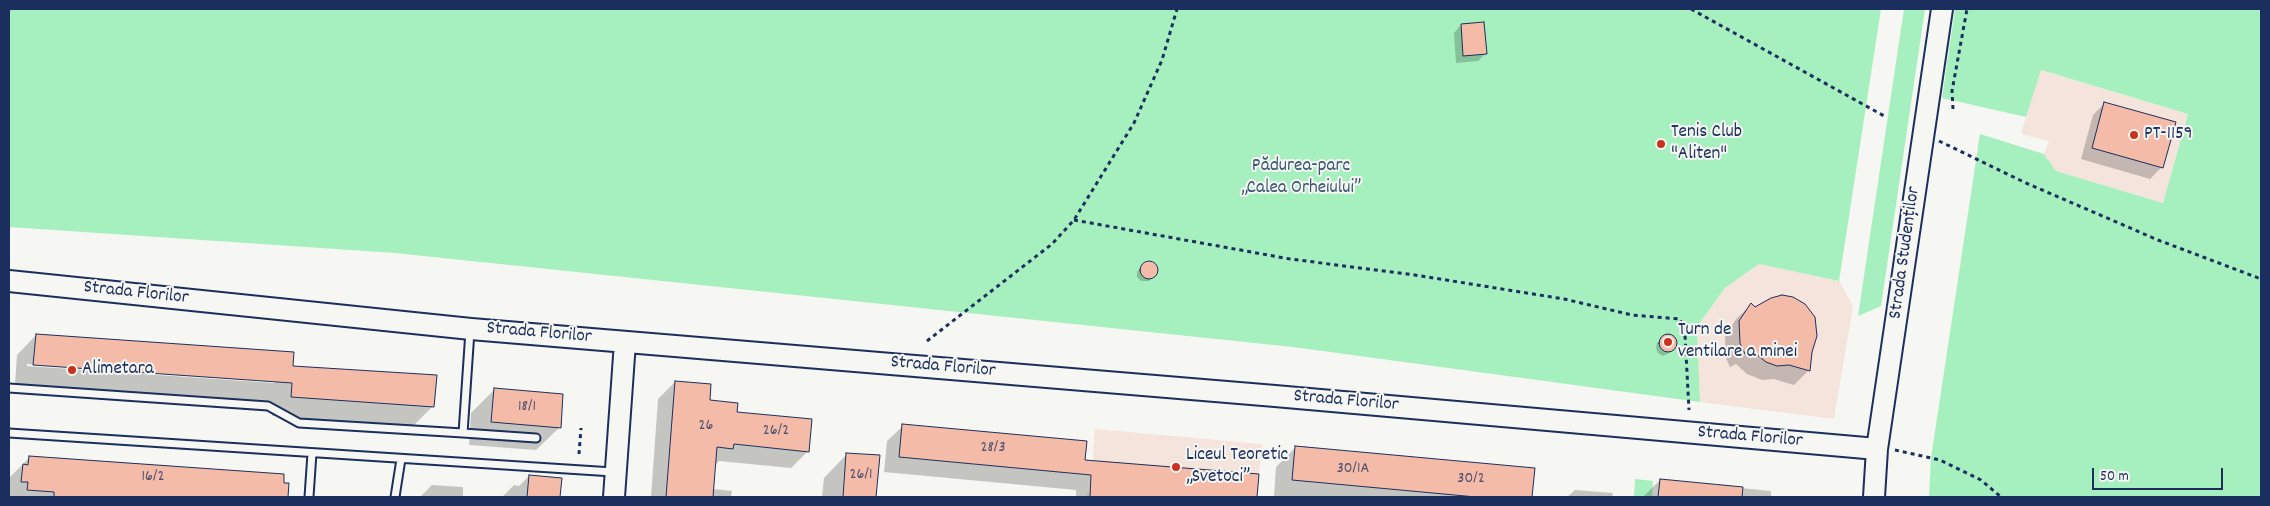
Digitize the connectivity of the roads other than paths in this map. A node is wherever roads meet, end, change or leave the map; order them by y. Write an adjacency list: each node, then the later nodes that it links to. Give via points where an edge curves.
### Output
1 (1942, 9): 9 (main road, Strada Studenților, via 1923,134)
2 (9, 282): 3 (main road, Strada Florilor)
3 (471, 328): 4 (main road, Strada Florilor); 6 (lane)
4 (625, 342): 9 (main road, Strada Florilor); 12 (main road)
5 (9, 388): 6 (lane, via 268,406 298,423)
6 (463, 433): 8 (lane)
7 (9, 434): 10 (lane)
8 (536, 438)
9 (1886, 450): 16 (main road, Strada Studenților)
10 (312, 453): 11 (lane); 13 (lane)
11 (401, 459): 12 (lane); 14 (lane)
12 (616, 472): 15 (main road)
13 (309, 497)
14 (395, 497)
15 (614, 497)
16 (1874, 497)

